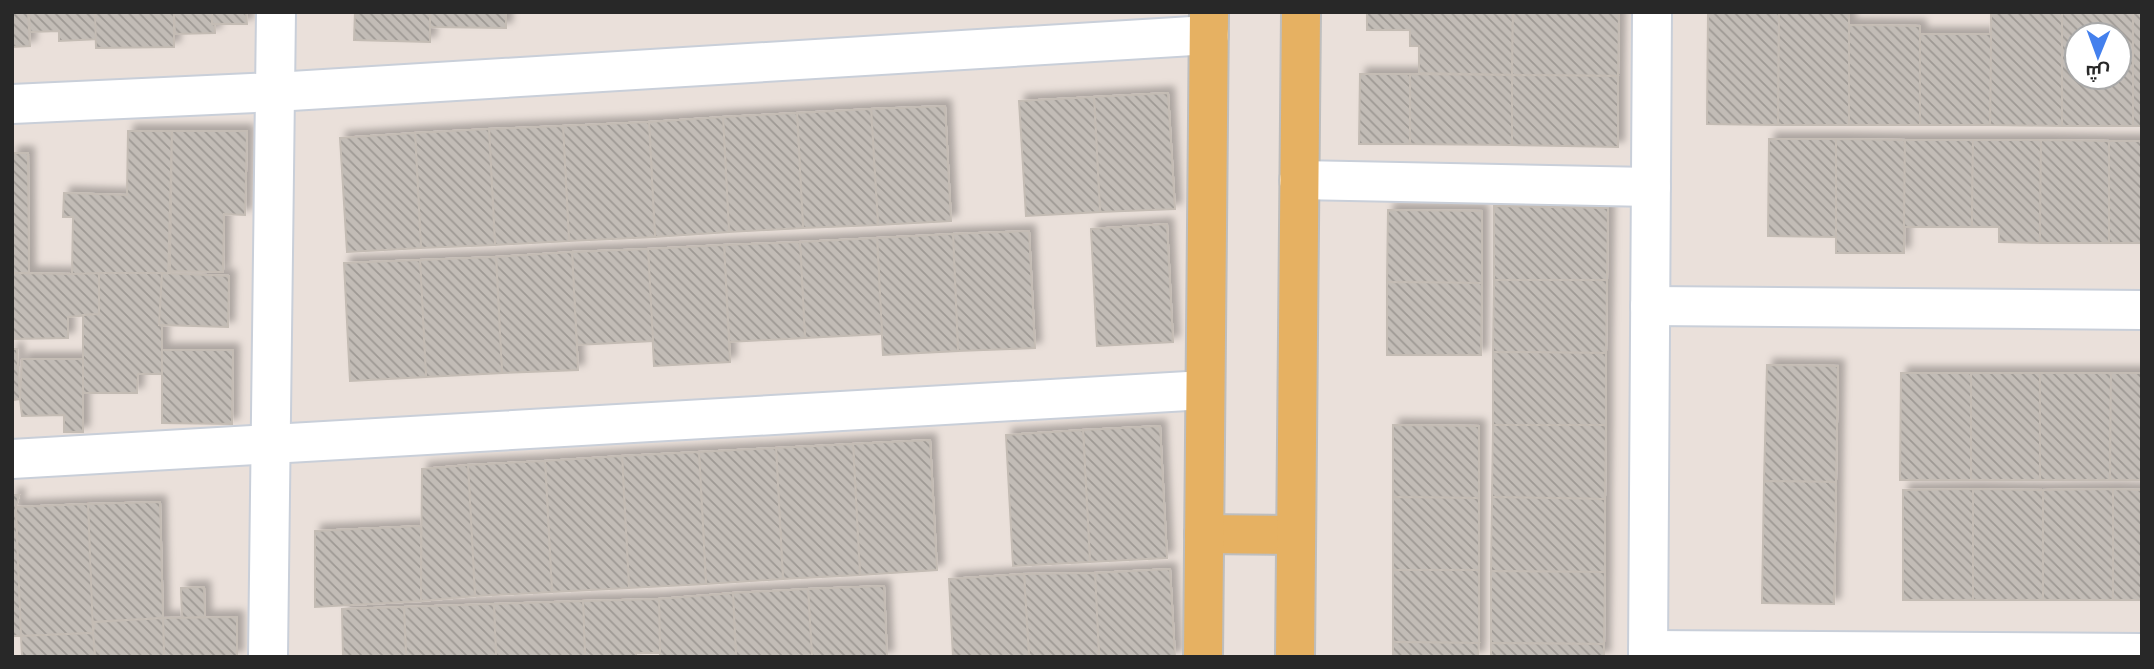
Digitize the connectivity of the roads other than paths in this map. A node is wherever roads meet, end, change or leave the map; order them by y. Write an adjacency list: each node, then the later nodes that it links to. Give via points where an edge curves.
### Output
1 (276, 12): 5 (street)
2 (1301, 12): 7 (main road)
3 (1652, 12): 8 (street)
4 (1209, 23): 5 (street); 11 (main road)
5 (275, 92): 6 (street); 12 (street)
6 (12, 104)
7 (1299, 180): 8 (street); 15 (main road)
8 (1651, 187): 9 (street)
9 (1650, 306): 10 (street); 16 (street)
10 (2142, 310)
11 (1205, 390): 12 (street); 14 (main road)
12 (271, 445): 13 (street); 18 (street)
13 (12, 459)
14 (1205, 534): 15 (main road); 19 (main road)
15 (1296, 535): 20 (main road)
16 (1648, 653): 17 (street)
17 (2142, 653)
18 (268, 657)
19 (1203, 657)
20 (1295, 657)

